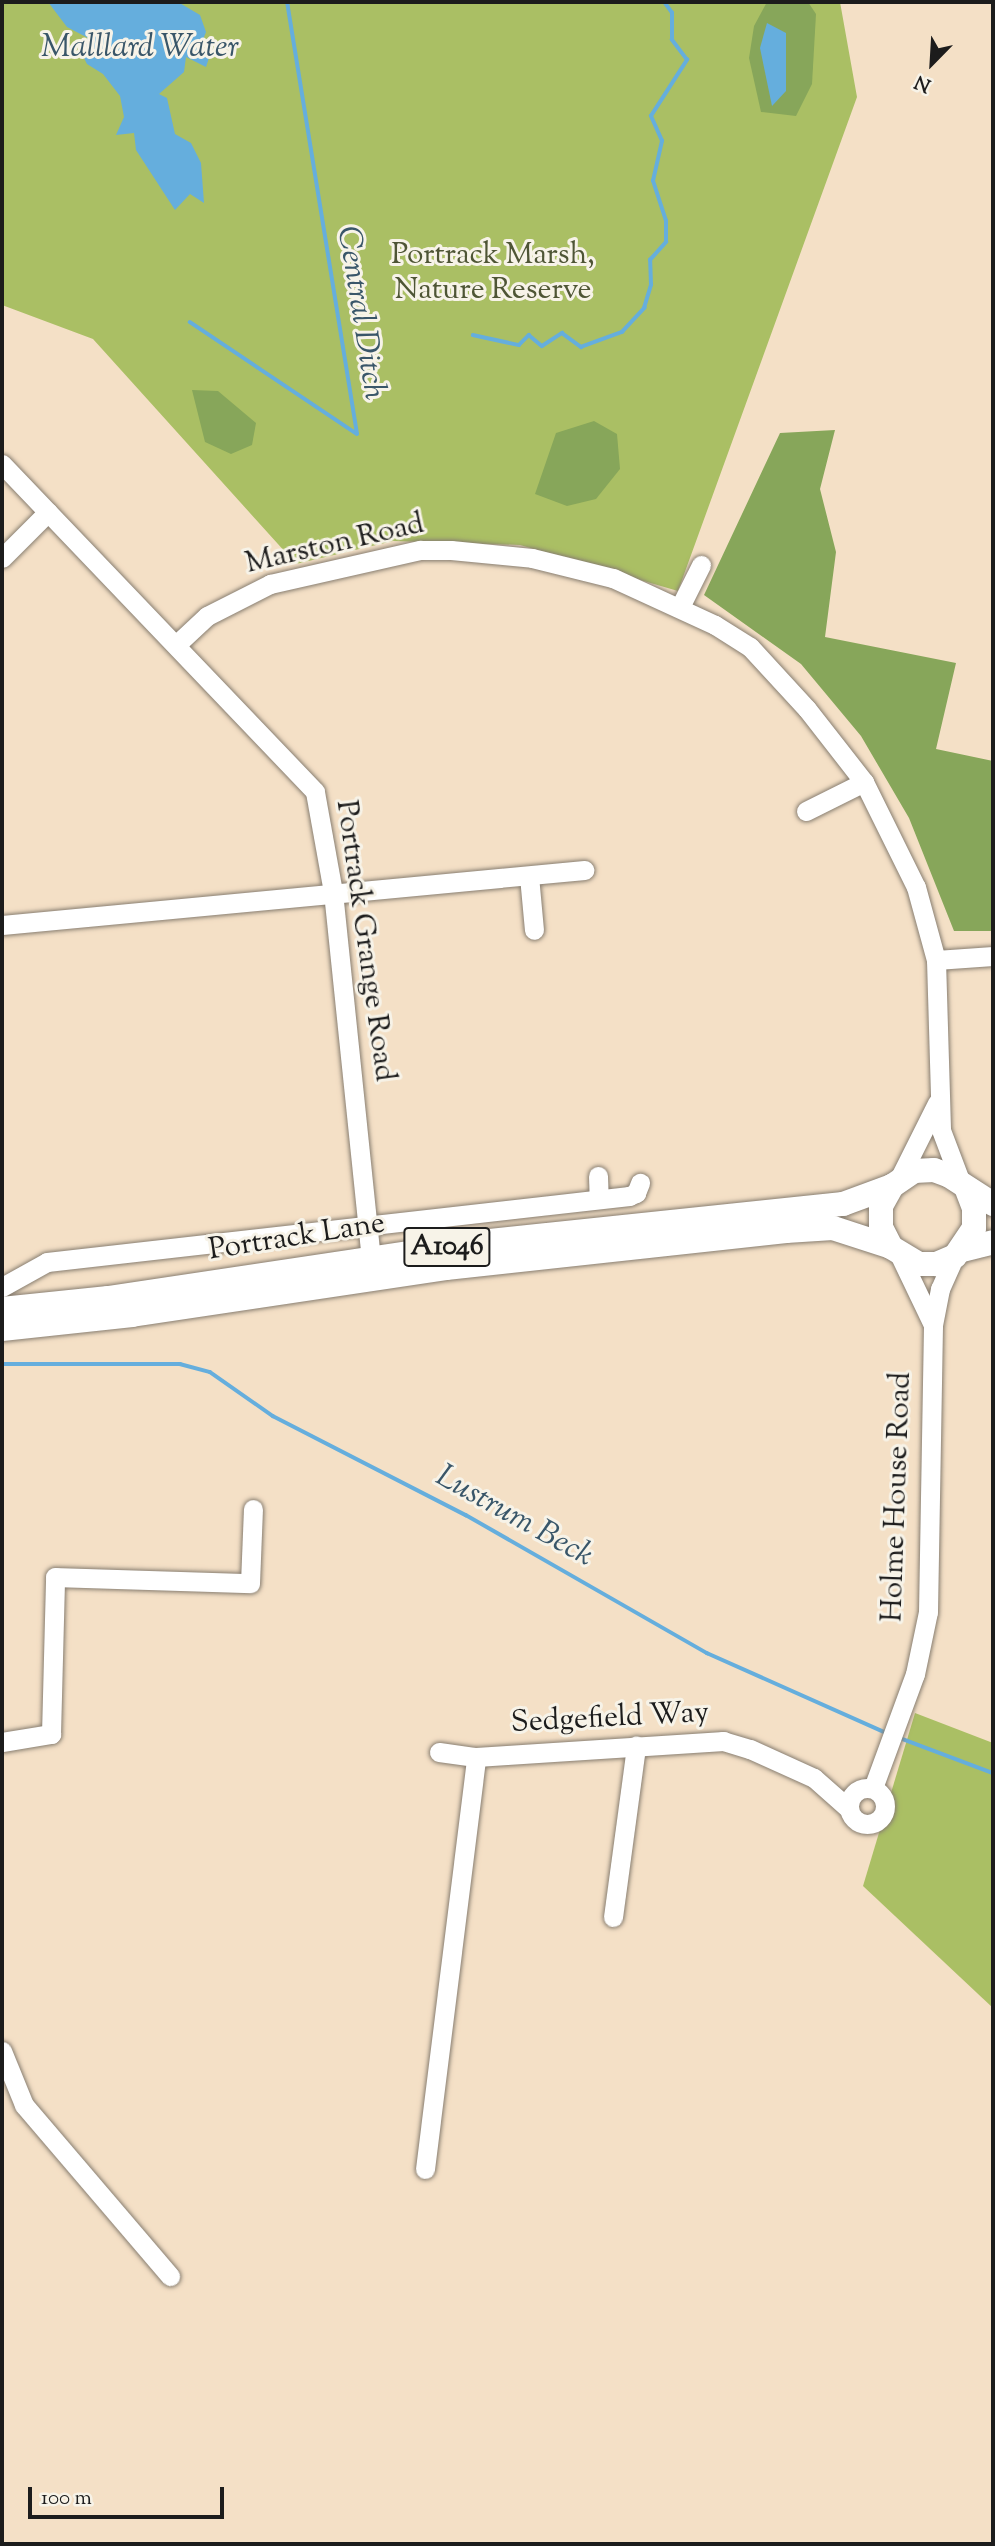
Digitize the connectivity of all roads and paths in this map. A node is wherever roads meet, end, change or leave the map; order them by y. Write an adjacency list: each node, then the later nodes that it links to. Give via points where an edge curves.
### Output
1 (2, 464): 2 (street, Portrack Grange Road)
2 (48, 512): 3 (street); 6 (street, Portrack Grange Road)
3 (2, 558)
4 (701, 565): 5 (street)
5 (680, 607): 6 (street, Marston Road, via 572,566 532,558 420,550 270,584 207,616); 7 (street, Marston Road, via 750,648 807,709)
6 (177, 643): 11 (street, Portrack Grange Road, via 315,792)
7 (864, 782): 8 (street); 15 (street, Marston Road, via 916,887)
8 (806, 811)
9 (584, 870): 10 (street)
10 (529, 876): 11 (street); 13 (street)
11 (333, 892): 12 (street); 23 (street, Portrack Grange Road)
12 (2, 925)
13 (534, 930)
14 (993, 956): 15 (street)
15 (936, 960): 16 (street, Marston Road, via 941,1014)
16 (938, 1099): 19 (street, Marston Road); 20 (street, Marston Road, via 941,1130)
17 (598, 1176): 21 (street)
18 (640, 1183): 21 (street, Portrack Lane, via 636,1194)
19 (895, 1183): 20 (main road, Portrack Lane / A1046, via 914,1171 934,1170); 25 (main road, via 881,1206 881,1227); 27 (main road, Portrack Lane / A1046, via 843,1204)
20 (964, 1187): 22 (main road, Portrack Lane / A1046); 26 (main road, via 974,1208 974,1228)
21 (599, 1199): 23 (street, Portrack Lane)
22 (993, 1205)
23 (368, 1225): 27 (street, Portrack Grange Road); 28 (street, Portrack Lane, via 47,1262)
24 (993, 1242): 26 (main road, Portrack Lane / A1046)
25 (895, 1251): 26 (main road, Portrack Lane / A1046, via 919,1264 936,1264); 30 (street, Holme House Road); 31 (main road, Portrack Lane / A1046, via 833,1228 786,1231 446,1268 132,1315)
26 (958, 1253): 30 (street, Holme House Road, via 940,1289)
27 (371, 1257): 29 (main road, Portrack Lane / A1046)
28 (7, 1284)
29 (2, 1309)
30 (933, 1325): 38 (street, Holme House Road, via 928,1612 899,1721)
31 (2, 1329)
32 (253, 1509): 33 (street, via 250,1583 55,1577 51,1734)
33 (2, 1742)
34 (636, 1746): 36 (street, Sedgefield Way); 37 (street, Sedgefield Way, via 723,1741); 40 (street)
35 (439, 1752): 36 (street, Sedgefield Way)
36 (476, 1757): 42 (street)
37 (814, 1778): 38 (street); 39 (street, Sedgefield Way)
38 (868, 1788): 39 (street, via 850,1798); 39 (street, via 886,1805 877,1821 860,1823)
39 (849, 1809)
40 (613, 1917)
41 (2, 2051): 43 (street, via 24,2105)
42 (425, 2169)
43 (170, 2276)

